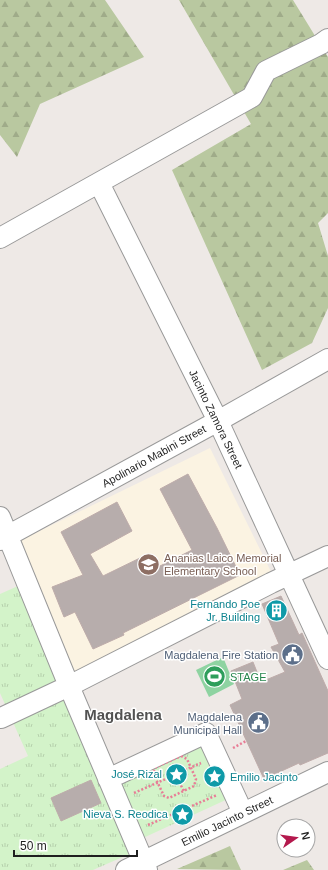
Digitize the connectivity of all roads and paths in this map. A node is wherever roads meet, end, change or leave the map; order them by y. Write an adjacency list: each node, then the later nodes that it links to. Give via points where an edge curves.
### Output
1 (328, 39): 2 (street, via 266,72 252,96)
2 (99, 183): 3 (street); 5 (street, Jacinto Zamora Street)
3 (0, 238)
4 (328, 358): 5 (street, Apolinario Mabini Street)
5 (218, 421): 7 (street, Apolinario Mabini Street); 9 (street, Jacinto Zamora Street)
6 (0, 517): 7 (street)
7 (4, 538): 11 (street)
8 (328, 556): 9 (street)
9 (289, 574): 10 (street, Jacinto Zamora Street); 11 (street)
10 (328, 659)
11 (69, 686): 12 (street); 14 (street)
12 (1, 718)
13 (328, 772): 21 (street, Emilio Jacinto Street)
14 (108, 778): 18 (street, via 206,733); 20 (street)
15 (168, 778): 16 (path, via 175,783); 16 (path, via 169,769 177,765 185,770 186,775); 17 (path)
16 (179, 782): 19 (path)
17 (158, 783): 19 (path, via 164,796 169,798); 19 (path, via 153,773 156,767 181,756 187,759 196,779 194,786); 20 (path)
18 (232, 789): 21 (street); 22 (path)
19 (184, 791)
20 (118, 801): 22 (street)
21 (243, 813): 23 (street, Emilio Jacinto Street)
22 (131, 832): 23 (street)
23 (146, 866): 24 (street, Emilio Jacinto Street)
24 (126, 870)

